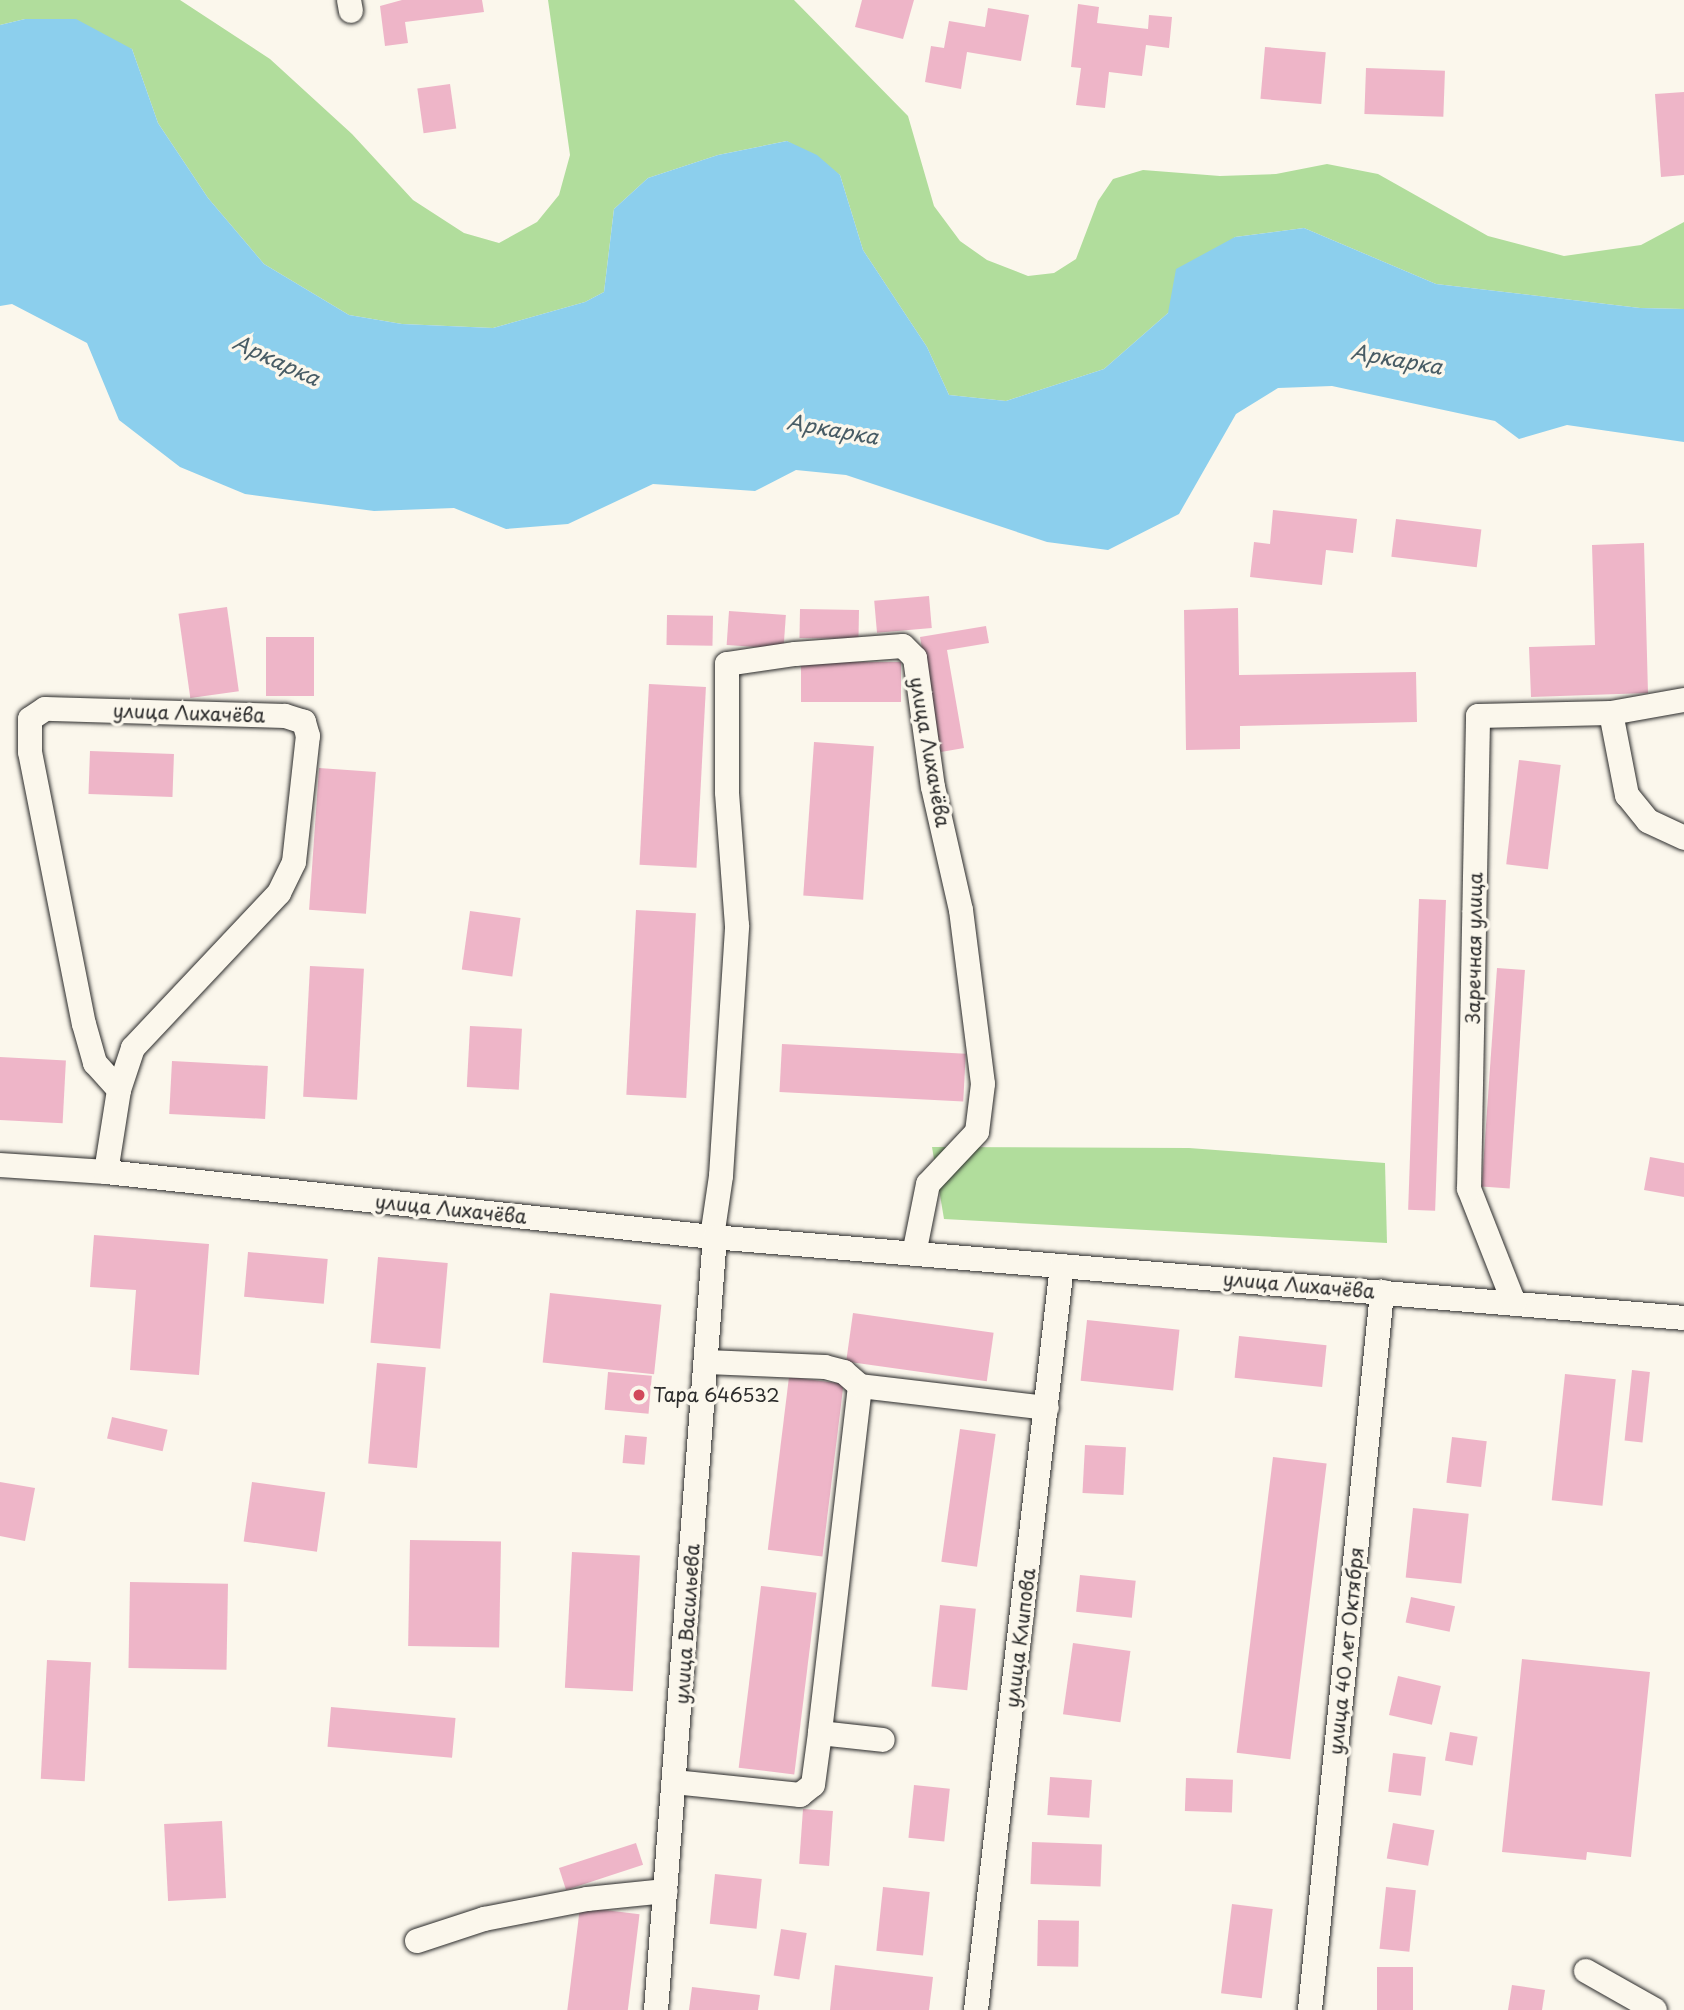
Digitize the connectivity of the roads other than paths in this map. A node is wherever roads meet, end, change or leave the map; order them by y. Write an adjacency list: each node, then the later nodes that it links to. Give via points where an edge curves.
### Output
1 (1684, 700): 2 (street, Заречная улица)
2 (1611, 713): 3 (street, via 1628,795 1648,821); 11 (street, Заречная улица, via 1478,716 1469,1189)
3 (1684, 838)
4 (119, 1090): 4 (street, улица Лихачёва, via 133,1048 279,893 294,862 308,736 304,722 285,716 45,709 30,719 30,752 84,1024 95,1063); 6 (street, улица Лихачёва)
5 (0, 1165): 6 (street, улица Лихачёва)
6 (106, 1172): 7 (street, улица Лихачёва)
7 (714, 1237): 8 (street, улица Лихачёва); 8 (street, улица Лихачёва, via 737,926 727,792 727,664 903,646 915,658 933,787 961,910 983,1084 977,1132 928,1184); 13 (street, улица Васильева)
8 (914, 1254): 9 (street, улица Лихачёва)
9 (1062, 1266): 10 (street, улица Лихачёва); 15 (street, улица Клипова)
10 (1382, 1292): 11 (street, улица Лихачёва); 24 (street, улица 40 лет Октября)
11 (1514, 1303): 12 (street, улица Лихачёва)
12 (1684, 1318)
13 (707, 1362): 14 (street, via 825,1367 844,1372); 18 (street, улица Васильева)
14 (860, 1386): 15 (street); 16 (street)
15 (1047, 1408): 23 (street, улица Клипова)
16 (820, 1733): 17 (street); 18 (street, via 813,1785 800,1795)
17 (883, 1740)
18 (674, 1782): 19 (street, улица Васильева)
19 (666, 1891): 20 (street, via 586,1899 484,1919); 22 (street, улица Васильева)
20 (417, 1941)
21 (1586, 1971): 25 (street)
22 (656, 2010)
23 (976, 2010)
24 (1310, 2010)
25 (1655, 2010)

